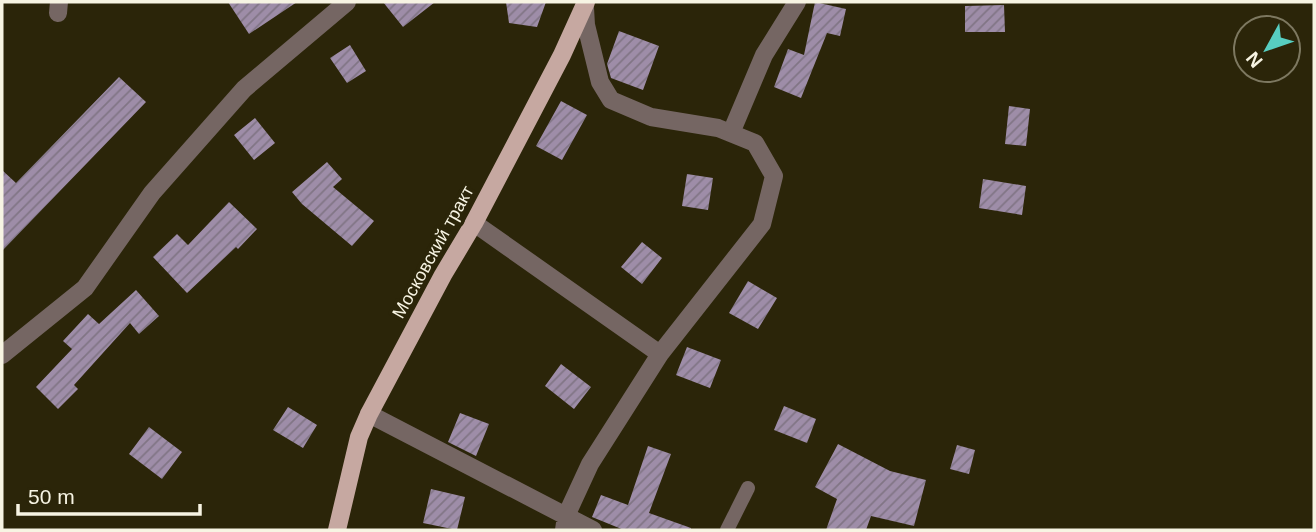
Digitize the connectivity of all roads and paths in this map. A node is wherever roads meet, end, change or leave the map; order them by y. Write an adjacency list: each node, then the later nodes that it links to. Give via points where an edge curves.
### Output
1 (347, 2): 7 (street, via 244,89 152,193 85,288)
2 (797, 2): 4 (street, via 764,55)
3 (585, 5): 4 (street, via 600,82 611,100 652,117); 5 (main road, Московский тракт)
4 (731, 133): 6 (street, via 755,143 774,176 762,224)
5 (474, 223): 6 (street); 8 (main road, Московский тракт)
6 (660, 354): 10 (street, via 590,464)
7 (2, 355)
8 (369, 414): 10 (street); 11 (main road, Московский тракт, via 359,437)
9 (748, 488): 13 (lane)
10 (565, 523): 12 (street)
11 (337, 530)
12 (593, 530)
13 (727, 530)

